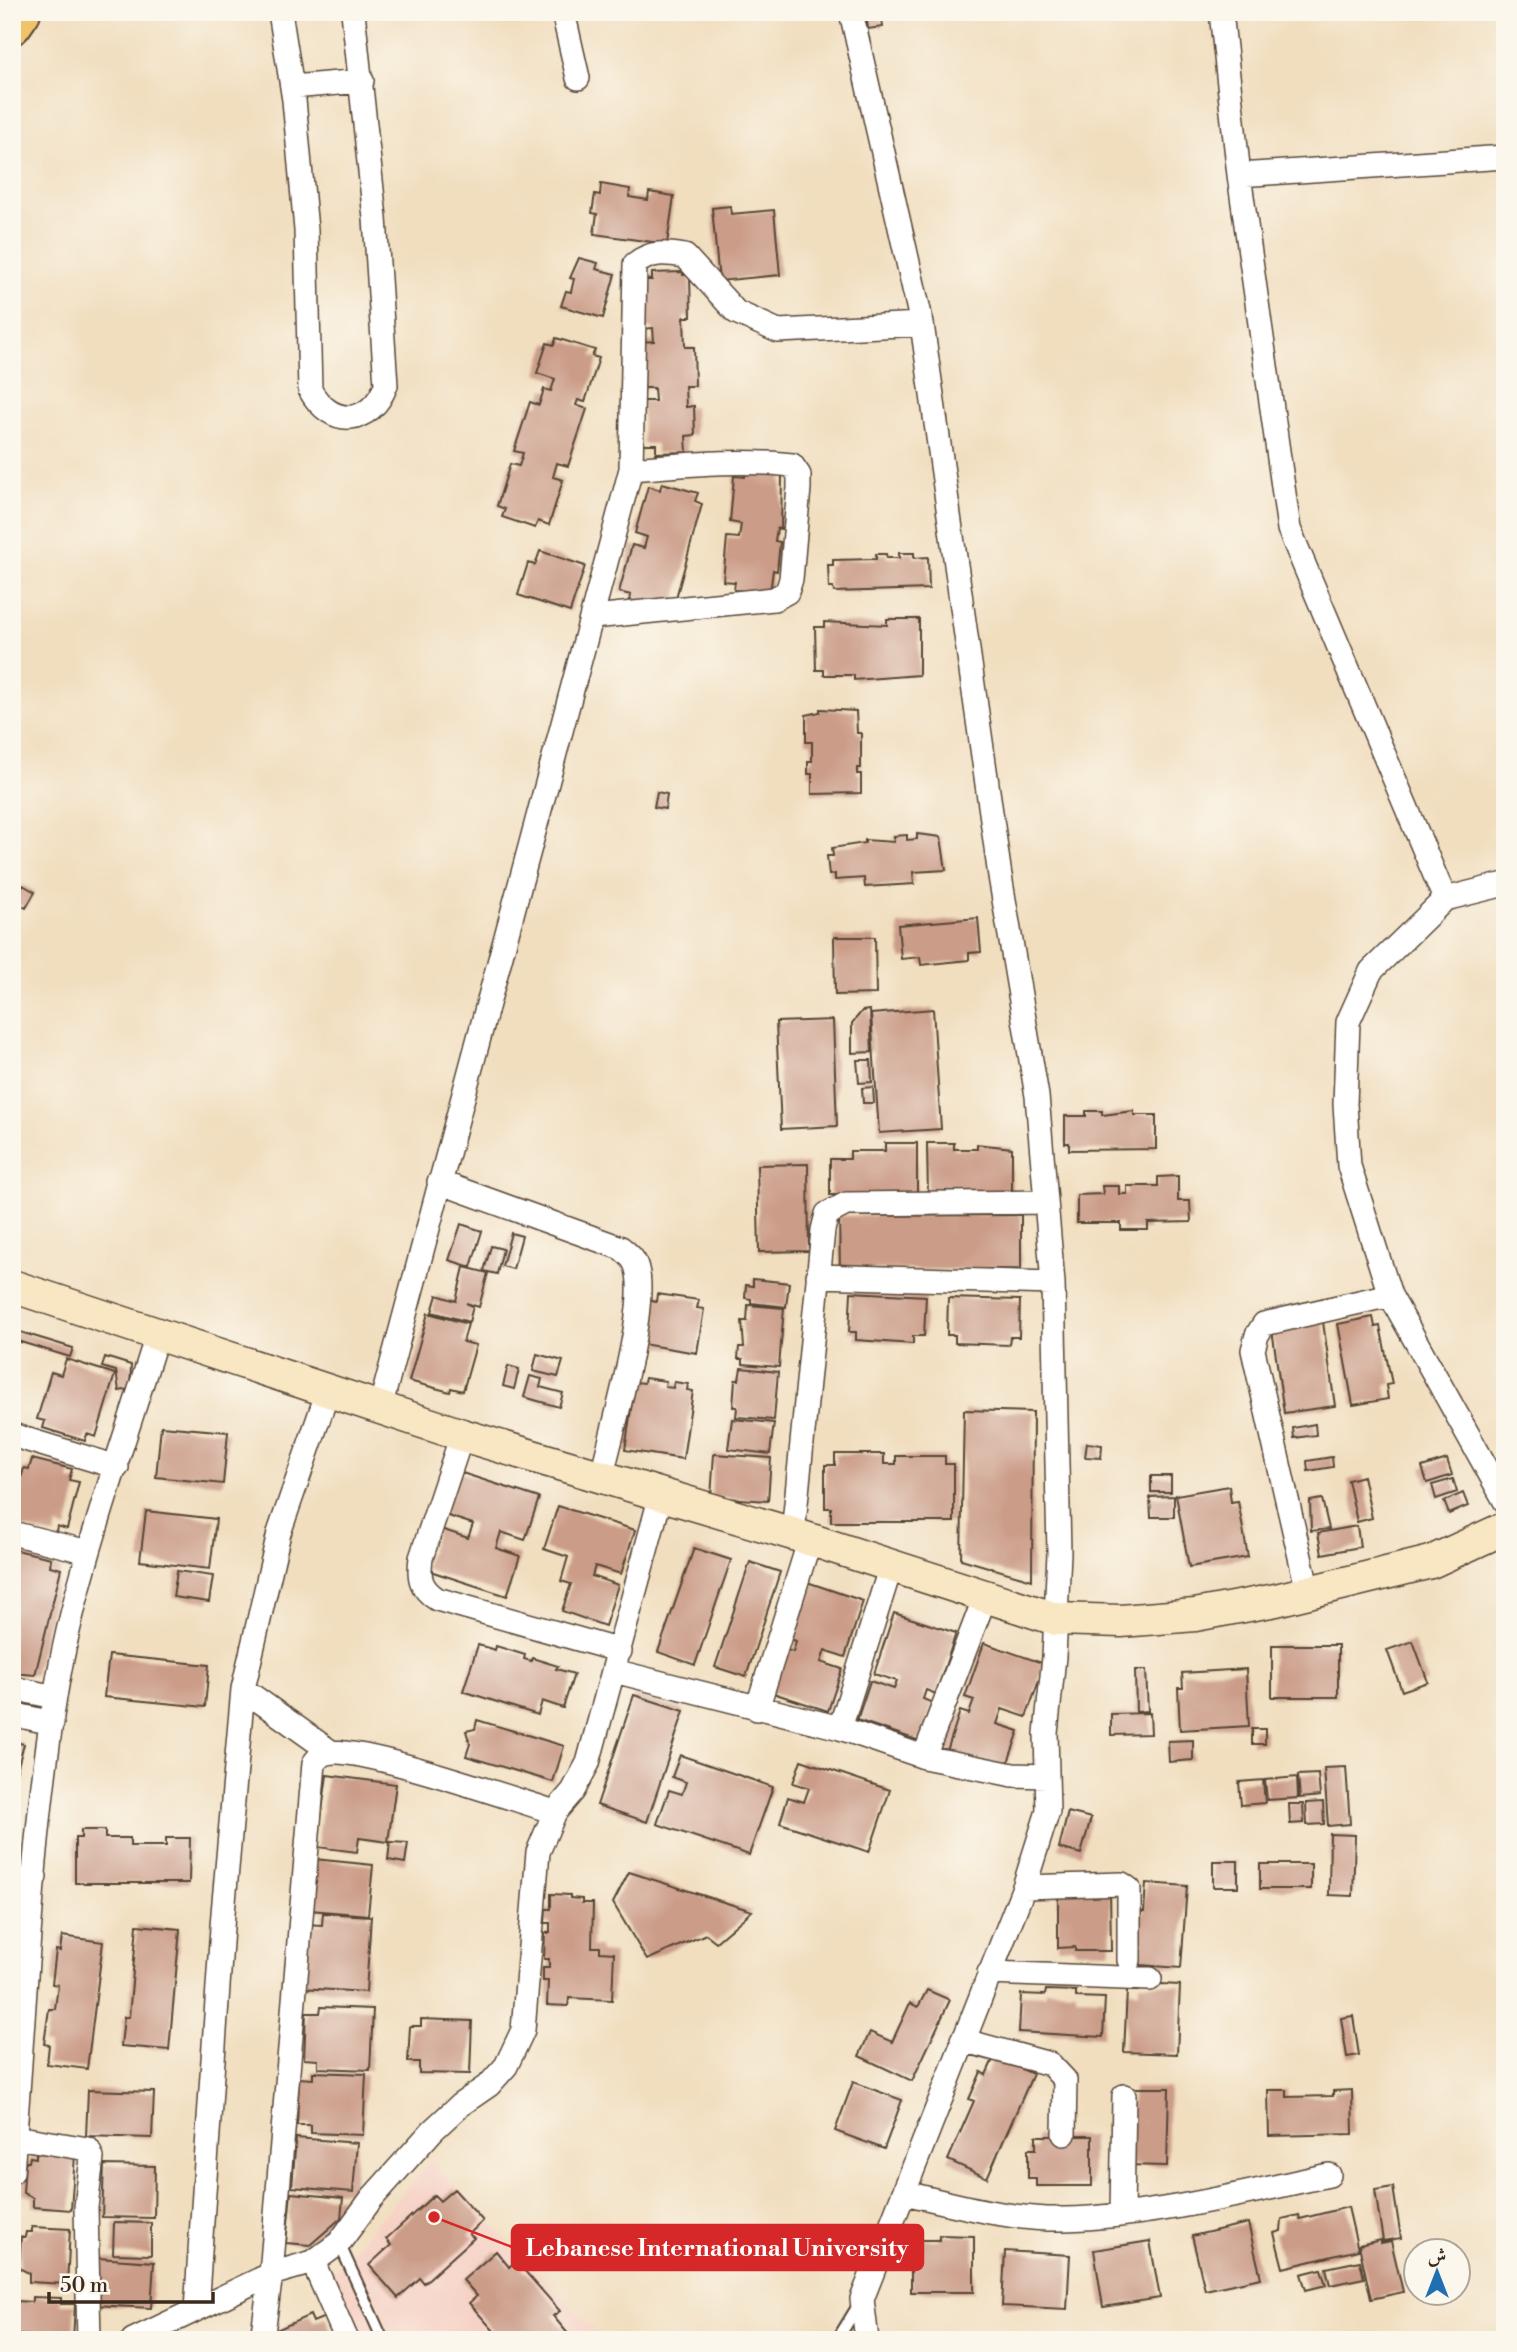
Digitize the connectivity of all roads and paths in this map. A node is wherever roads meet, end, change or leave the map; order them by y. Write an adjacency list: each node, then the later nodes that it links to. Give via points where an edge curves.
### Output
1 (20, 12): 7 (highway)
2 (280, 12): 10 (street)
3 (353, 12): 9 (street)
4 (563, 12): 8 (street)
5 (851, 12): 13 (street)
6 (1221, 12): 12 (street)
7 (12, 25)
8 (578, 78)
9 (362, 81): 10 (street); 10 (street, via 386,385 381,399 358,416 328,412 310,390 306,230)
10 (292, 87)
11 (1505, 157): 12 (street)
12 (1239, 175): 17 (street, via 1289,529)
13 (922, 324): 14 (street, via 778,331 736,312 685,256 645,256 635,264); 19 (street, via 1000,876 1037,1096)
14 (631, 469): 15 (street); 15 (street, via 701,463 792,465 799,475 799,488 792,579 787,592 774,599)
15 (593, 617): 18 (street)
16 (1505, 884): 17 (street)
17 (1446, 899): 23 (street, via 1371,971 1348,1023 1345,1104 1349,1166)
18 (439, 1182): 26 (street); 30 (street, via 621,1248 637,1266 640,1284 632,1341)
19 (1046, 1202): 20 (street, via 846,1204 827,1214); 21 (street)
20 (818, 1276): 21 (street); 35 (street)
21 (1053, 1283): 40 (street, via 1059,1479)
22 (12, 1286): 24 (main road)
23 (1390, 1295): 32 (street); 38 (street, via 1264,1324 1256,1335 1253,1350)
24 (157, 1335): 25 (main road); 29 (street)
25 (328, 1391): 26 (main road); 43 (street, via 279,1533)
26 (380, 1408): 28 (main road)
27 (12, 1435): 29 (street)
28 (462, 1435): 30 (main road); 41 (street, via 421,1558 419,1572 426,1592)
29 (117, 1467): 36 (street)
30 (602, 1475): 31 (main road)
31 (661, 1495): 35 (main road); 41 (street)
32 (1505, 1501)
33 (1505, 1528): 38 (main road, via 1431,1562)
34 (12, 1533): 36 (street)
35 (802, 1536): 37 (main road); 45 (street)
36 (88, 1552): 44 (street)
37 (891, 1566): 39 (main road); 48 (street)
38 (1308, 1592): 40 (main road, via 1195,1615 1121,1621)
39 (985, 1597): 40 (main road); 50 (street)
40 (1056, 1619): 51 (street)
41 (617, 1661): 45 (street); 52 (street, via 588,1763)
42 (12, 1688): 44 (street)
43 (243, 1689): 49 (street); 70 (street)
44 (55, 1697): 47 (street)
45 (757, 1709): 48 (street)
46 (12, 1714): 47 (street)
47 (52, 1723): 53 (street)
48 (840, 1728): 50 (street)
49 (331, 1752): 52 (street, via 388,1762); 68 (street, via 318,1757 312,1770)
50 (924, 1757): 51 (street, via 1013,1775)
51 (1046, 1776): 54 (street, via 1048,1811)
52 (555, 1812): 66 (street, via 538,1852 523,2030 514,2052 489,2085 433,2130)
53 (23, 1879): 61 (street)
54 (1024, 1887): 55 (street, via 1122,1884 1129,1889); 56 (street)
55 (1129, 1960)
56 (989, 1973): 57 (street); 58 (street)
57 (1150, 1979)
58 (962, 2040): 60 (street, via 1050,2064 1065,2080); 64 (street)
59 (1124, 2095): 65 (street)
60 (1064, 2134)
61 (15, 2137): 62 (street); 71 (street, via 88,2149 92,2158 86,2207)
62 (12, 2172)
63 (1329, 2175): 65 (street, via 1219,2199)
64 (905, 2193): 65 (street, via 985,2212 1063,2219); 69 (street)
65 (1122, 2213)
66 (339, 2243): 67 (street); 75 (lane)
67 (313, 2262): 68 (street); 74 (street)
68 (271, 2274): 70 (street); 73 (street)
69 (862, 2299): 76 (lane); 77 (street)
70 (196, 2310): 72 (street)
71 (89, 2340)
72 (133, 2340)
73 (262, 2340)
74 (347, 2340)
75 (383, 2340)
76 (837, 2340)
77 (867, 2340)

